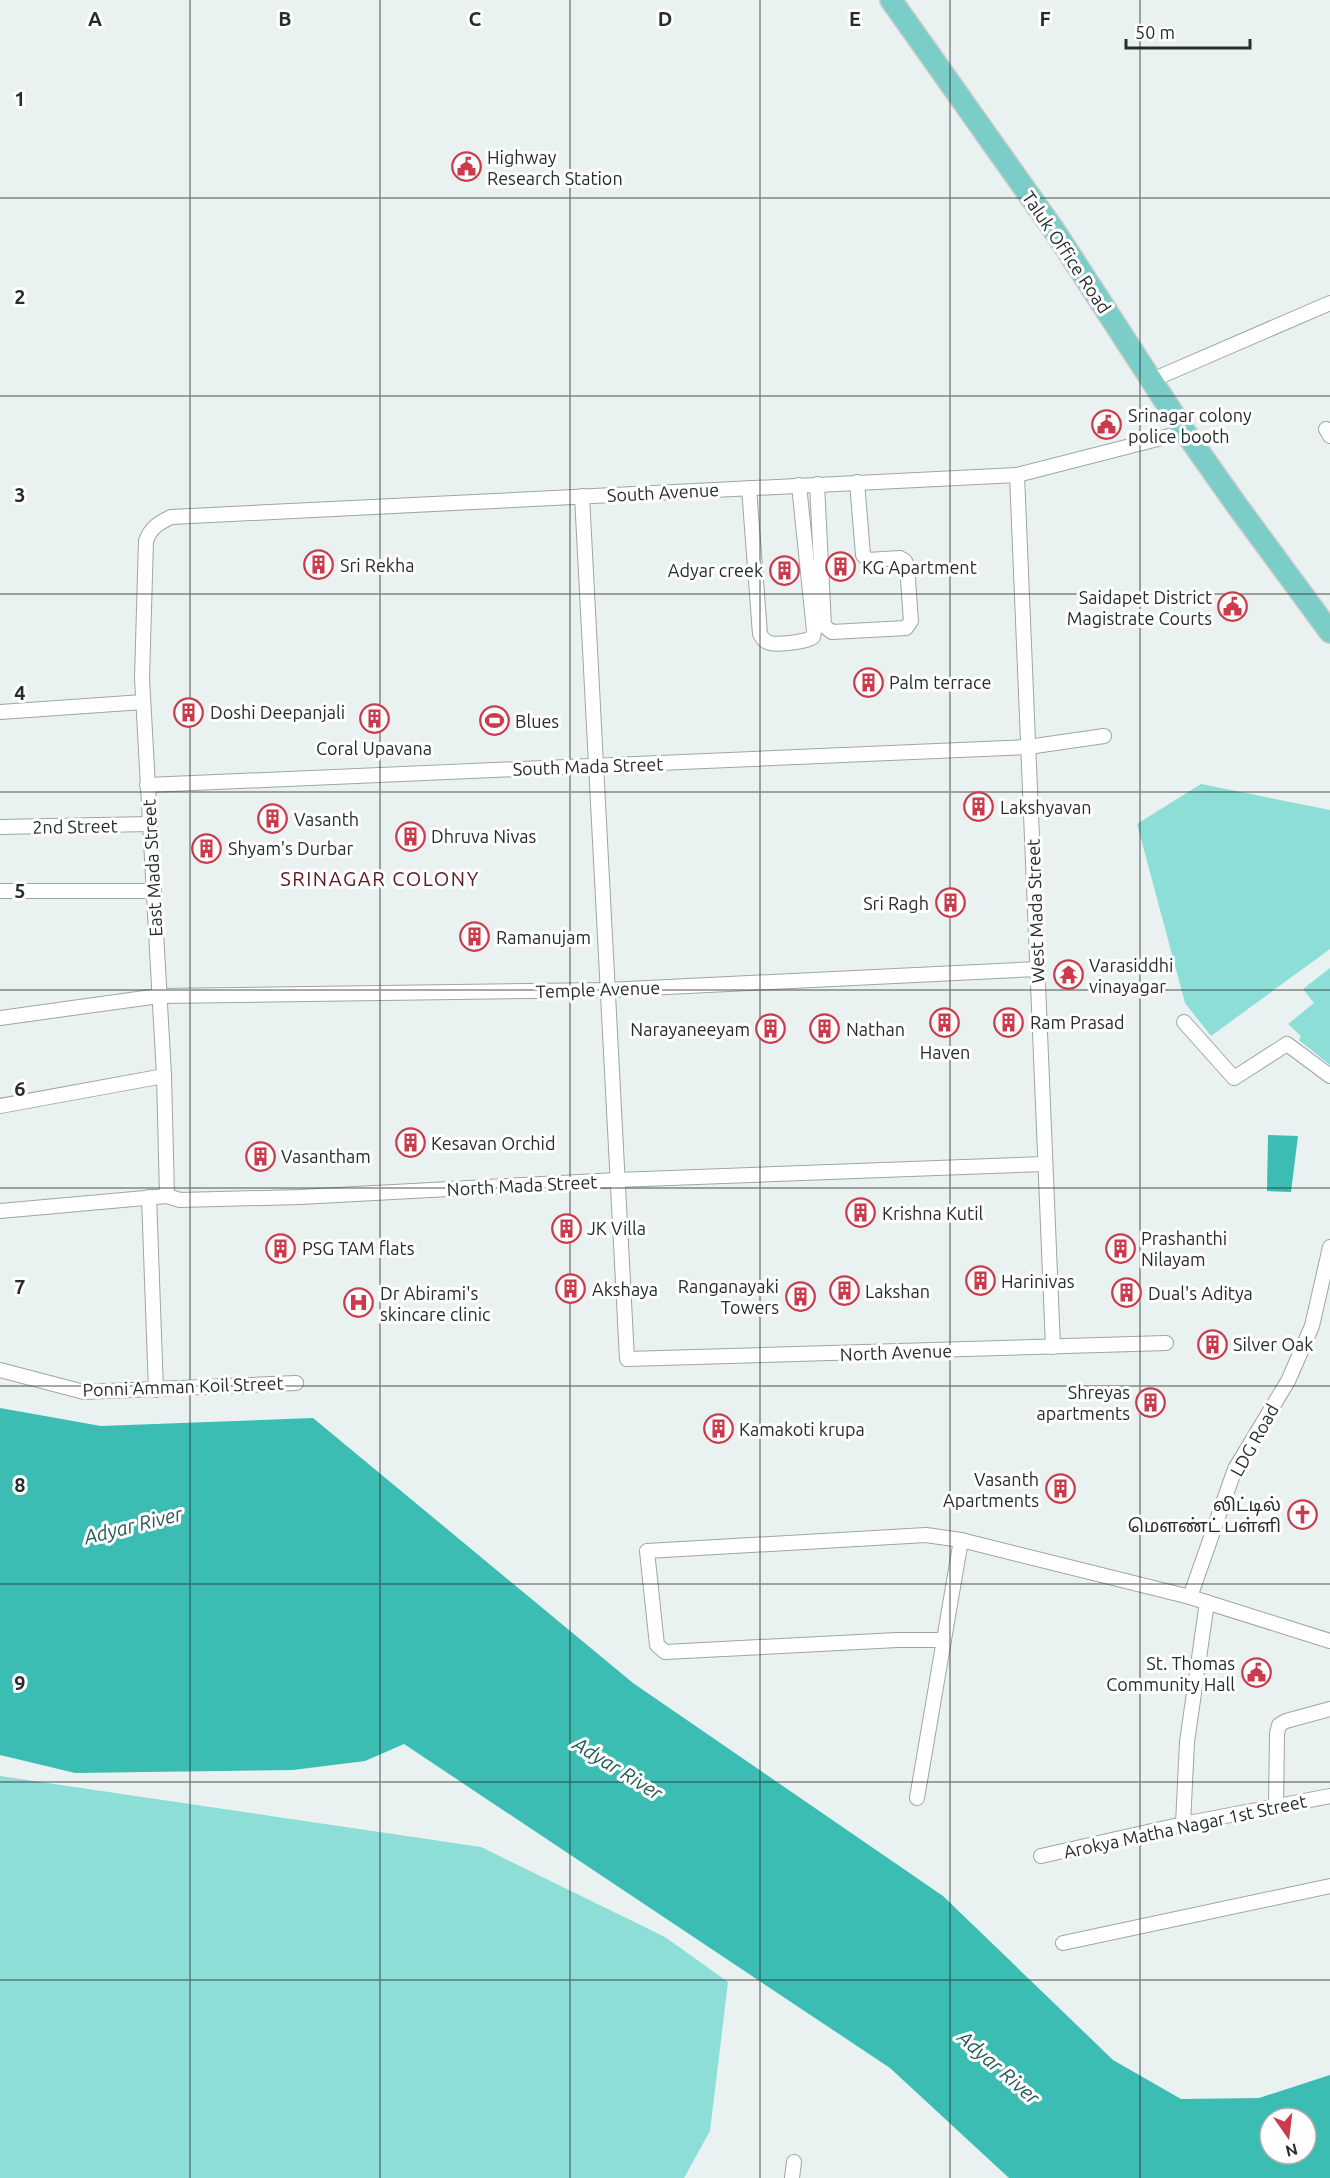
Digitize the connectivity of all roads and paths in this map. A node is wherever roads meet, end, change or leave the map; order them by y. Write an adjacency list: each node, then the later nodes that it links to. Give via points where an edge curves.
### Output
1 (891, 0): 3 (main road, Taluk Office Road, via 1056,233)
2 (1330, 303): 3 (street)
3 (1152, 380): 4 (main road, Taluk Office Road)
4 (1185, 432): 5 (street, South Avenue); 12 (main road, Taluk Office Road)
5 (1017, 475): 6 (street, South Avenue); 16 (street, West Mada Street)
6 (856, 482): 7 (street, South Avenue); 7 (street, via 863,555 868,560 900,558 907,566 911,621 906,628 832,632 824,626)
7 (817, 484): 8 (street, South Avenue)
8 (799, 485): 9 (street, South Avenue); 9 (street, via 814,631 808,641 770,643 760,634)
9 (749, 488): 10 (street, South Avenue)
10 (582, 496): 11 (street, South Avenue, via 171,517 157,524); 17 (street)
11 (146, 541): 13 (street, East Mada Street)
12 (1330, 632)
13 (143, 702): 14 (street); 18 (street, East Mada Street)
14 (0, 712)
15 (1104, 736): 16 (street, South Mada Street)
16 (1028, 747): 17 (street, South Mada Street); 23 (street, West Mada Street)
17 (596, 766): 18 (street, South Mada Street); 24 (street)
18 (147, 785): 19 (street, East Mada Street)
19 (150, 824): 20 (street, 2nd Street); 22 (street, East Mada Street)
20 (0, 827)
21 (0, 891): 22 (street)
22 (152, 891): 25 (street, East Mada Street)
23 (1037, 969): 24 (street, Temple Avenue); 31 (street, West Mada Street)
24 (608, 990): 25 (street, Temple Avenue); 32 (street)
25 (159, 996): 26 (street, Temple Avenue); 28 (street, East Mada Street)
26 (0, 1017)
27 (1184, 1022): 29 (street, via 1234,1078 1287,1044)
28 (164, 1076): 30 (street); 33 (street, East Mada Street)
29 (1330, 1076)
30 (0, 1106)
31 (1045, 1164): 32 (street, North Mada Street); 38 (street, West Mada Street)
32 (617, 1180): 33 (street, North Mada Street, via 300,1197 180,1200); 38 (street, North Avenue, via 627,1359)
33 (167, 1196): 34 (street, North Mada Street)
34 (149, 1197): 35 (street, North Mada Street); 41 (street)
35 (0, 1211)
36 (1330, 1247): 43 (street, LDG Road, via 1312,1326 1287,1381 1235,1469)
37 (1166, 1343): 38 (street, North Avenue)
38 (1053, 1347)
39 (0, 1370): 41 (street, Ponni Amman Koil Street, via 84,1392)
40 (296, 1383): 41 (street, Ponni Amman Koil Street)
41 (156, 1390)
42 (961, 1540): 43 (street); 45 (street); 45 (street, via 926,1534 647,1551 657,1645 665,1652)
43 (1190, 1597): 44 (street)
44 (1207, 1602): 46 (street); 51 (street, via 1187,1743)
45 (944, 1640): 49 (street)
46 (1330, 1641)
47 (1330, 1709): 50 (street, via 1279,1725)
48 (1330, 1796): 50 (street, Arokya Matha Nagar 1st Street)
49 (917, 1798)
50 (1276, 1806): 51 (street, Arokya Matha Nagar 1st Street)
51 (1183, 1824): 52 (street, Arokya Matha Nagar 1st Street)
52 (1041, 1856)
53 (1330, 1886): 54 (street)
54 (1063, 1943)
55 (794, 2162): 56 (street)
56 (792, 2178)

